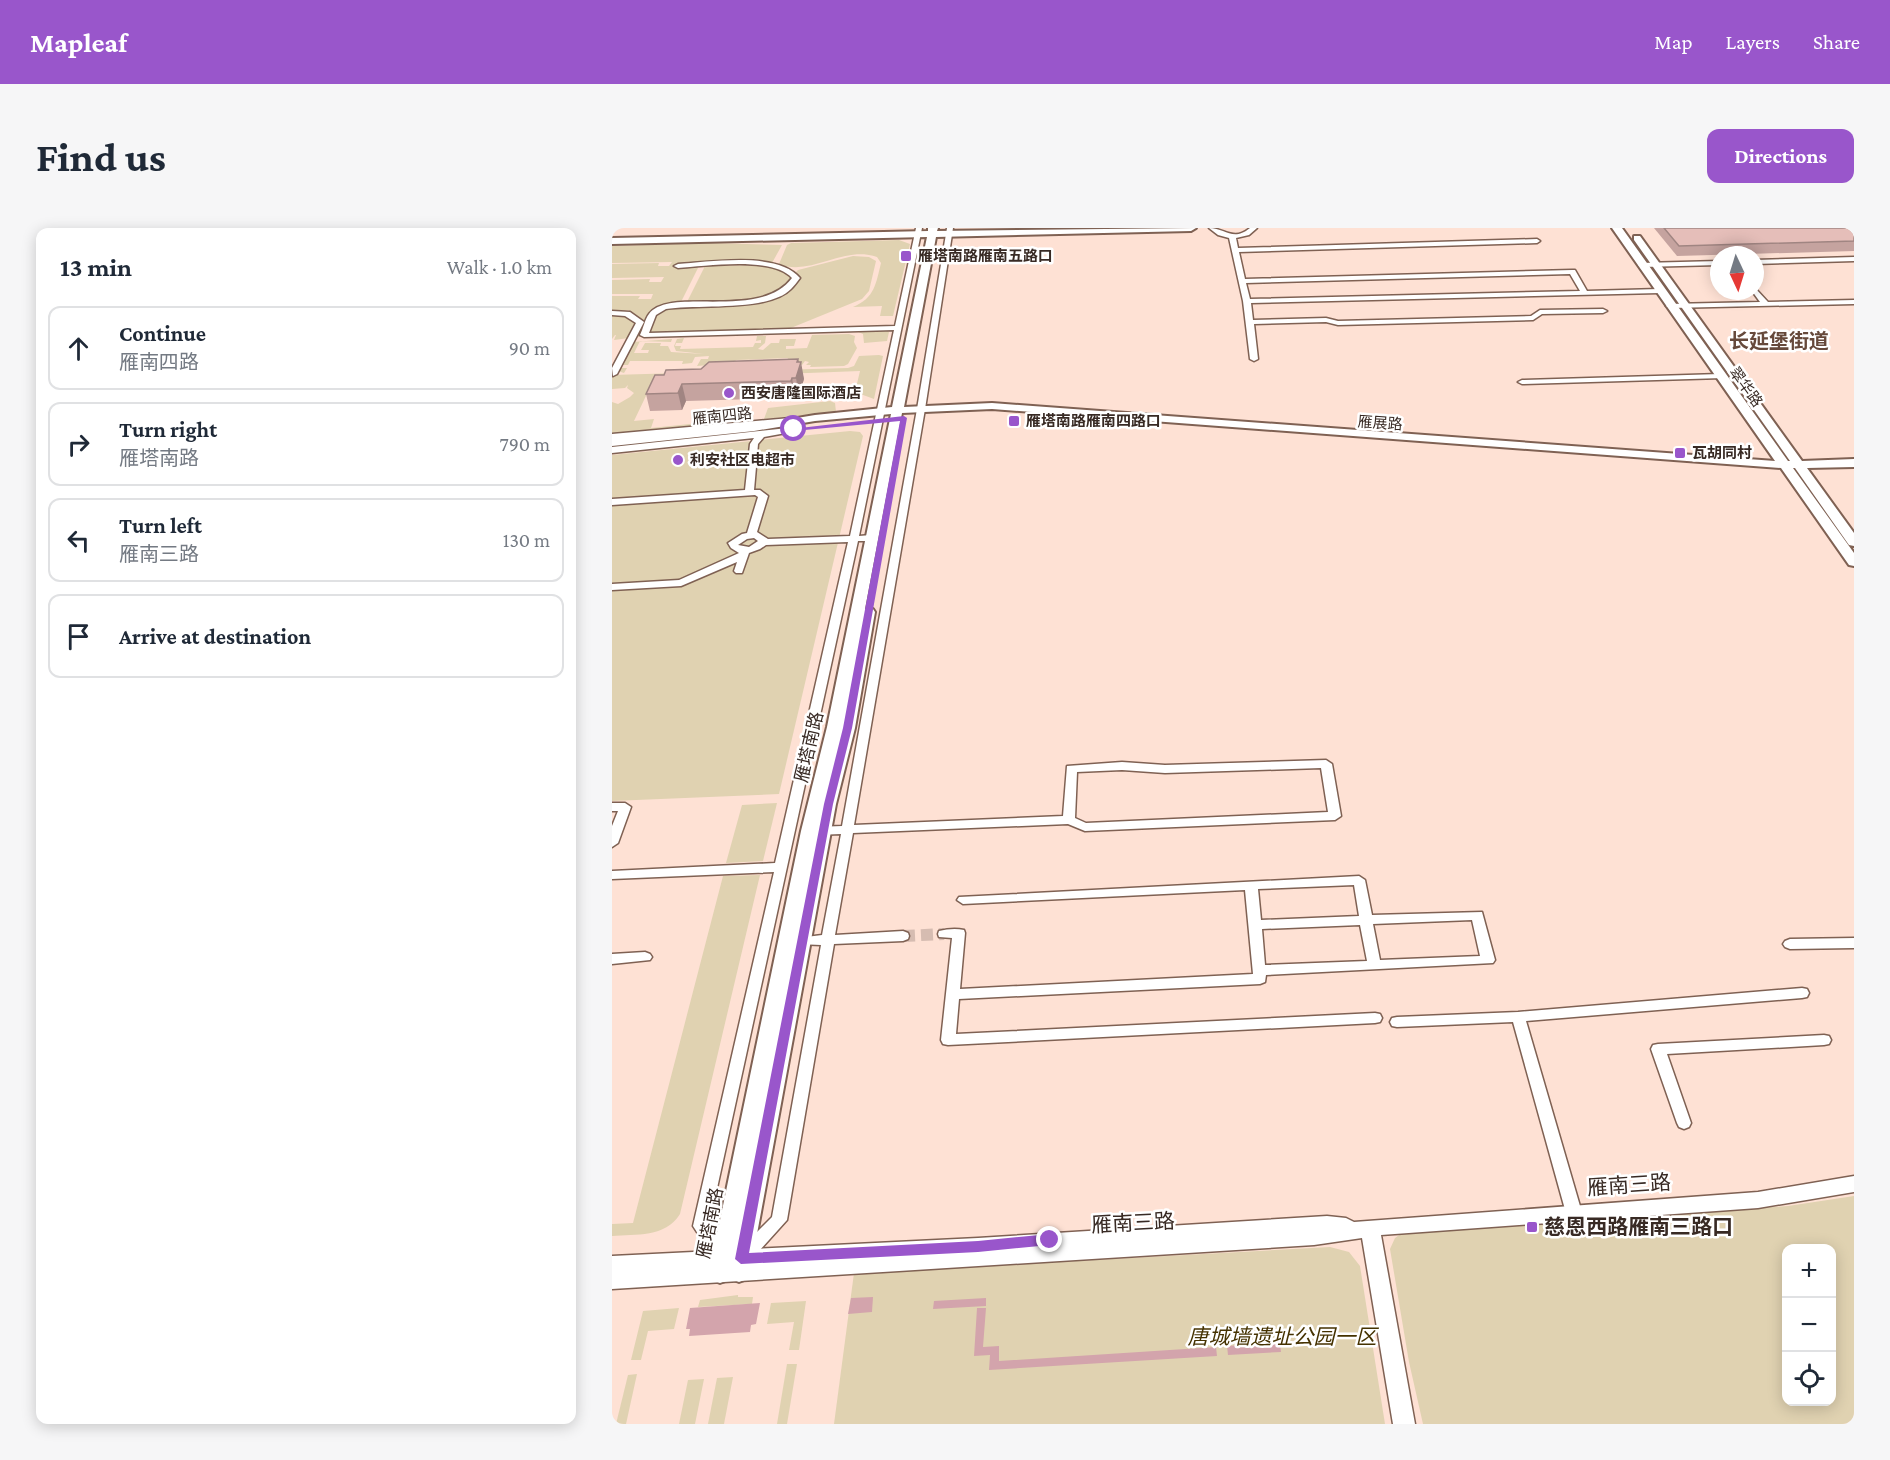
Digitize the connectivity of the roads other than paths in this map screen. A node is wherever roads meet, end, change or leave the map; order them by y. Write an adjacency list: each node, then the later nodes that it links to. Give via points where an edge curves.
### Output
1 (1010, 228): 7 (main road)
2 (1191, 228): 7 (main road)
3 (1212, 228): 8 (street)
4 (1254, 228): 8 (street)
5 (1617, 228): 15 (main road, 翠华路)
6 (1630, 228): 16 (main road, 翠华路)
7 (935, 231): 9 (main road); 29 (street); 29 (main road, 雁塔南路); 30 (street)
8 (1232, 237): 11 (street)
9 (612, 240)
10 (1537, 241): 11 (street)
11 (1235, 250): 18 (street)
12 (1854, 259): 13 (street)
13 (1764, 262)
14 (1710, 263): 16 (street)
15 (1642, 265): 16 (street); 19 (main road, 翠华路)
16 (1656, 265): 26 (main road, 翠华路)
17 (678, 266): 32 (street, via 768,264 789,270 796,278 787,289 764,299 661,308 652,315 644,334)
18 (1242, 281): 20 (street, via 1572,272); 22 (street)
19 (1659, 291): 20 (street); 25 (main road, 翠华路)
20 (1584, 292): 22 (street)
21 (1763, 300): 24 (street)
22 (1247, 301): 31 (street)
23 (1854, 302): 24 (street)
24 (1766, 304): 26 (street)
25 (1670, 306): 26 (street); 35 (main road, 翠华路)
26 (1685, 306): 43 (main road, 翠华路)
27 (1603, 311): 31 (street, via 1540,312 1533,318)
28 (612, 313): 34 (street, via 627,314 640,322)
29 (925, 315): 30 (street); 37 (street); 37 (main road, 雁塔南路)
30 (900, 316): 32 (street)
31 (1249, 322): 33 (street)
32 (897, 328): 37 (street)
33 (1254, 359)
34 (613, 374)
35 (1720, 376): 36 (street); 43 (main road, 翠华路)
36 (1521, 382)
37 (900, 414): 38 (main road, 雁南四路); 43 (main road, 雁展路, via 1111,419); 48 (main road, 雁塔南路); 49 (street); 58 (street); 59 (main road, 雁塔南路, via 847,728)
38 (794, 425): 39 (street); 40 (street, via 762,422); 41 (main road, 雁南四路)
39 (761, 435): 41 (street); 45 (street, via 754,444)
40 (612, 437)
41 (612, 446)
42 (1854, 463): 43 (main road, 雁展路)
43 (1793, 468): 44 (main road, 雁展路); 51 (main road, 翠华路); 53 (main road, 翠华路)
44 (1854, 468)
45 (749, 491): 46 (street); 47 (street, via 763,496)
46 (612, 502)
47 (751, 535): 50 (street); 52 (street, via 734,543)
48 (871, 538): 49 (street); 59 (main road, 雁塔南路)
49 (853, 539): 50 (street); 61 (street)
50 (763, 542): 52 (street)
51 (1854, 542)
52 (745, 552): 54 (street); 55 (street, via 681,584)
53 (1854, 562)
54 (739, 571)
55 (612, 587)
56 (612, 807): 60 (street, via 625,807)
57 (1069, 820): 57 (street, via 1085,827 1335,816 1326,764 1165,769 1122,766 1071,769); 58 (street)
58 (847, 829): 59 (street); 69 (street)
59 (816, 830): 70 (main road, 雁塔南路); 88 (main road, 雁塔南路)
60 (612, 843)
61 (781, 867): 62 (street); 88 (street, via 701,1226)
62 (612, 875)
63 (1251, 885): 64 (street); 65 (street, via 1359,880); 66 (street)
64 (963, 900)
65 (1366, 920): 66 (street); 75 (street); 75 (street, via 1477,915 1488,960)
66 (1255, 925): 76 (street)
67 (944, 934): 78 (street, via 958,933)
68 (903, 936): 69 (street)
69 (828, 939): 70 (street); 88 (street, via 779,1220)
70 (803, 940): 88 (main road, 雁塔南路)
71 (1854, 943): 72 (street)
72 (1790, 944)
73 (645, 957): 74 (street)
74 (612, 959)
75 (1374, 965): 76 (street)
76 (1259, 970): 78 (street, via 1260,979)
77 (1802, 993): 79 (street)
78 (952, 994): 80 (street, via 948,1040)
79 (1518, 1017): 81 (street); 85 (street)
80 (1375, 1018)
81 (1397, 1022)
82 (1824, 1040): 83 (street, via 1658,1049)
83 (1684, 1123)
84 (1854, 1184): 85 (street, 雁南三路, via 1758,1200)
85 (1574, 1213): 86 (street, 雁南三路)
86 (1370, 1228): 88 (street, 雁南三路, via 1314,1236); 90 (street)
87 (612, 1265): 88 (street, 雁南三路)
88 (731, 1266): 89 (street, 雁南三路)
89 (612, 1280)
90 (1404, 1424)

